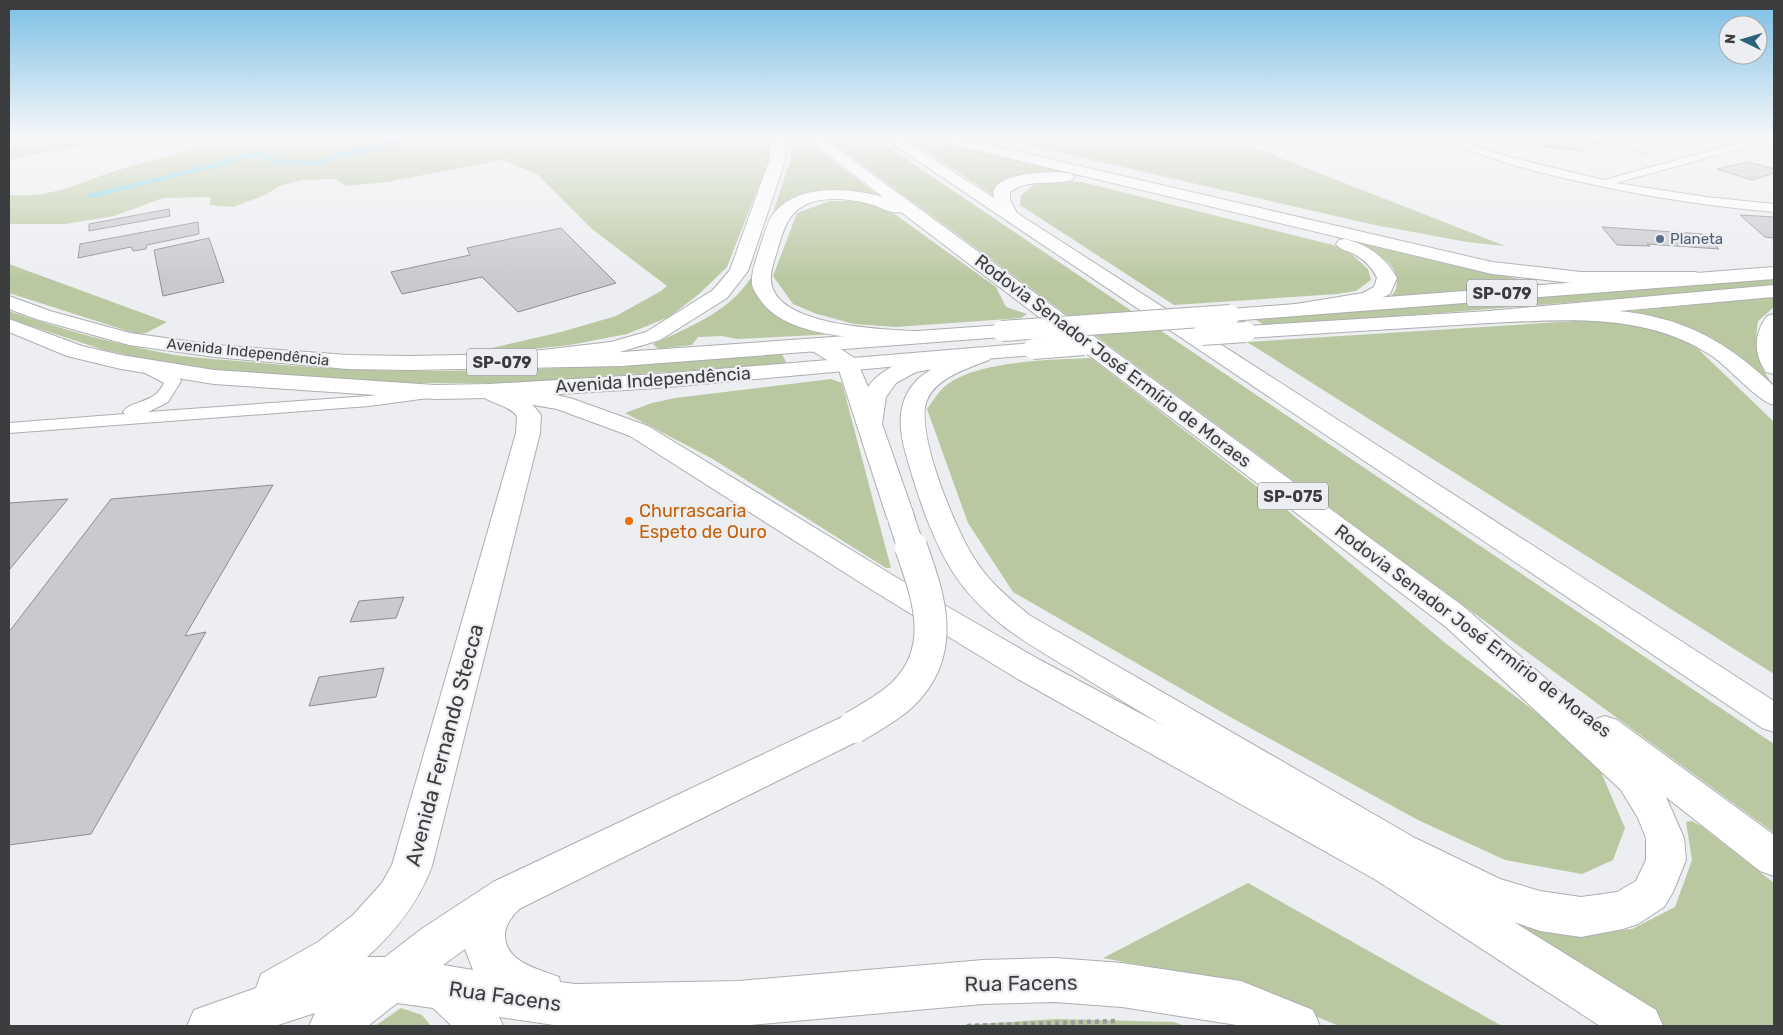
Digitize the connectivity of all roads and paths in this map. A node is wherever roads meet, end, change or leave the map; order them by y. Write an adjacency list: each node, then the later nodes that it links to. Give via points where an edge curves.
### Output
1 (769, 184): 26 (main road, via 740,271 720,294 653,336)
2 (877, 184): 10 (main road, Rodovia Senador José Ermírio de Moraes / SP-075)
3 (961, 184): 9 (main road)
4 (1008, 184): 9 (main road, via 1002,190 1002,200)
5 (1112, 184): 15 (main road, via 1338,241 1362,251 1380,264 1387,278 1383,290 1368,298)
6 (1138, 184): 12 (main road, via 1492,268 1581,278)
7 (1610, 184): 8 (street)
8 (1774, 208)
9 (1011, 217): 33 (main road)
10 (925, 220): 19 (main road, via 883,201 856,196 798,202 780,216 761,279 766,295 783,312 800,319 862,333); 32 (main road, Rodovia Senador José Ermírio de Moraes / SP-075)
11 (1774, 272): 12 (main road, SP-079)
12 (1695, 278): 15 (main road, SP-079)
13 (1774, 291): 16 (main road, SP-079)
14 (9, 302): 26 (main road, Avenida Independência / SP-079, via 129,339 215,351)
15 (1298, 309): 20 (main road, SP-079, bridge)
16 (1489, 317): 22 (main road, SP-079, bridge); 28 (main road, via 1600,314 1652,323 1693,336 1715,348)
17 (1774, 320): 25 (main road, via 1768,331 1766,354)
18 (9, 325): 24 (main road, Avenida Independência / SP-079, via 75,351)
19 (912, 337): 20 (main road, Avenida Independência / SP-079); 21 (main road, Avenida Independência / SP-079)
20 (992, 343): 22 (main road); 30 (main road, via 897,372 874,396); 32 (main road, via 926,385 913,404 912,414 922,469 942,524 964,566 985,594 1018,623 1401,850 1492,896 1540,911 1581,916 1623,910 1650,894 1666,860 1664,838 1655,812 1634,779)
21 (814, 346): 23 (main road, via 822,346); 26 (main road, Avenida Independência / SP-079, via 622,359)
22 (1029, 349): 23 (main road, Avenida Independência / SP-079)
23 (848, 364): 26 (main road, Avenida Independência / SP-079, via 658,382); 30 (main road)
24 (142, 365): 27 (main road, Avenida Independência / SP-079, via 214,377); 29 (street, via 173,381 165,396 153,405)
25 (1774, 368)
26 (495, 376): 27 (main road, Avenida Independência / SP-079); 42 (main road, Avenida Fernando Stecca, via 529,415 528,433 424,826 407,877 377,919 331,959); 47 (main road, via 536,397 639,432 883,584 1028,669 1390,867)
27 (435, 392): 29 (street, via 369,401)
28 (1774, 398)
29 (81, 422): 31 (street)
30 (870, 424): 37 (main road, bridge, via 925,594 932,628 928,651 914,682 890,704 854,727)
31 (9, 428)
32 (1452, 614): 36 (main road, Rodovia Senador José Ermírio de Moraes / SP-075)
33 (1676, 653): 34 (main road); 35 (main road)
34 (1774, 711)
35 (1774, 718)
36 (1774, 858)
37 (507, 895): 38 (main road); 40 (main road, Rua Facens, via 488,919 484,932)
38 (391, 980): 40 (main road, Avenida Fernando Stecca, via 436,985 464,1004); 42 (main road, Avenida Fernando Stecca, via 358,979 337,983); 43 (main road)
39 (740, 1003): 40 (main road, Rua Facens); 44 (main road, Rua Facens); 46 (main road, Rua Facens, via 983,982 1055,980 1122,985 1241,1003)
40 (490, 1004)
41 (1118, 1021): 45 (path)
42 (210, 1026)
43 (332, 1026)
44 (685, 1026)
45 (967, 1026)
46 (1297, 1026)
47 (1640, 1026)

